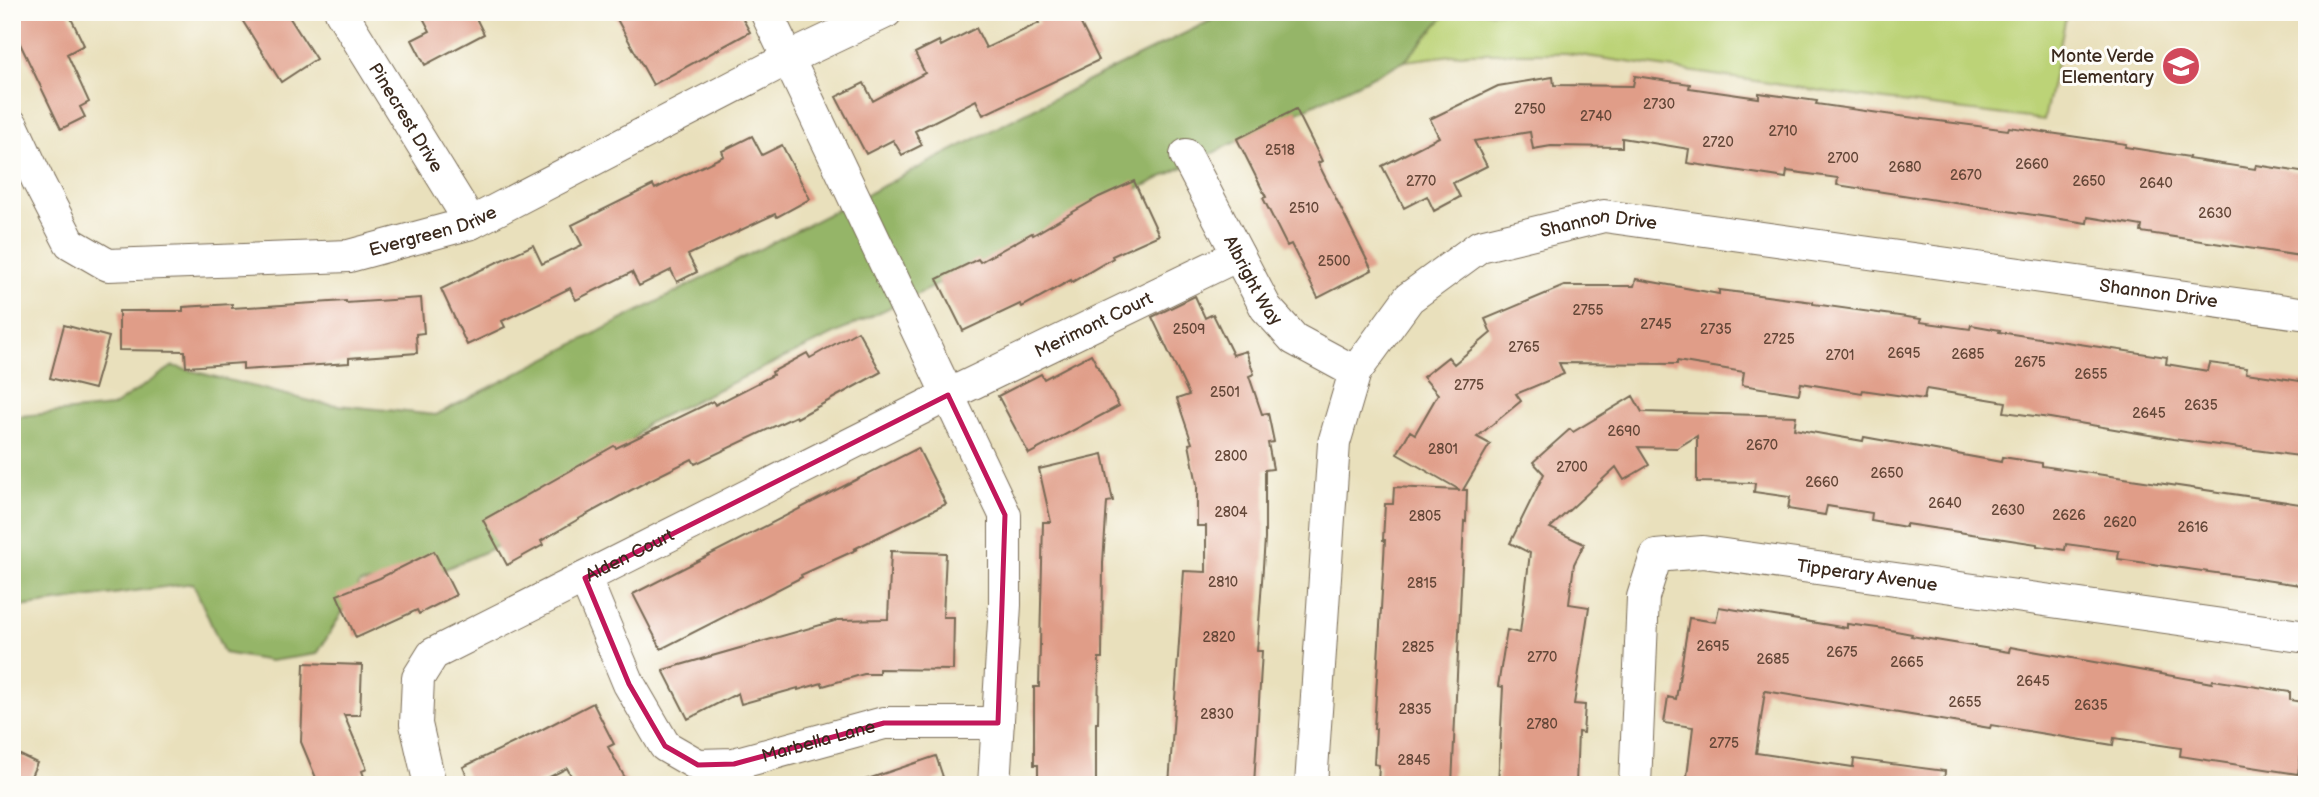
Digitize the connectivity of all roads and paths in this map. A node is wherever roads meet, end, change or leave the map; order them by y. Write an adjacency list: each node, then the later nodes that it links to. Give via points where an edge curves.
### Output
1 (341, 12): 7 (street, Pinecrest Drive)
2 (766, 12): 4 (street)
3 (886, 12): 4 (street, Evergreen Drive)
4 (789, 58): 7 (street, Evergreen Drive); 11 (street)
5 (12, 125): 7 (street, Evergreen Drive, via 70,243 108,265 349,256)
6 (1186, 155): 8 (street, Albright Way)
7 (471, 223)
8 (1238, 255): 10 (street, Albright Way, via 1266,308 1294,339); 11 (street, Merimont Court)
9 (2307, 314): 10 (street, Shannon Drive, via 1604,216 1480,246 1409,298)
10 (1355, 372): 17 (street, Shannon Drive, via 1334,443)
11 (948, 395): 12 (street, Alden Court); 14 (street, via 1005,515)
12 (585, 578): 14 (street, Marbella Lane, via 629,684 665,746 698,765 734,764 884,723); 15 (street, Alden Court, via 433,654 418,678 416,724)
13 (2307, 637): 18 (street, Tipperary Avenue, via 1703,552 1656,556 1643,597)
14 (998, 723): 16 (street)
15 (430, 785)
16 (994, 785)
17 (1311, 785)
18 (1635, 785)

